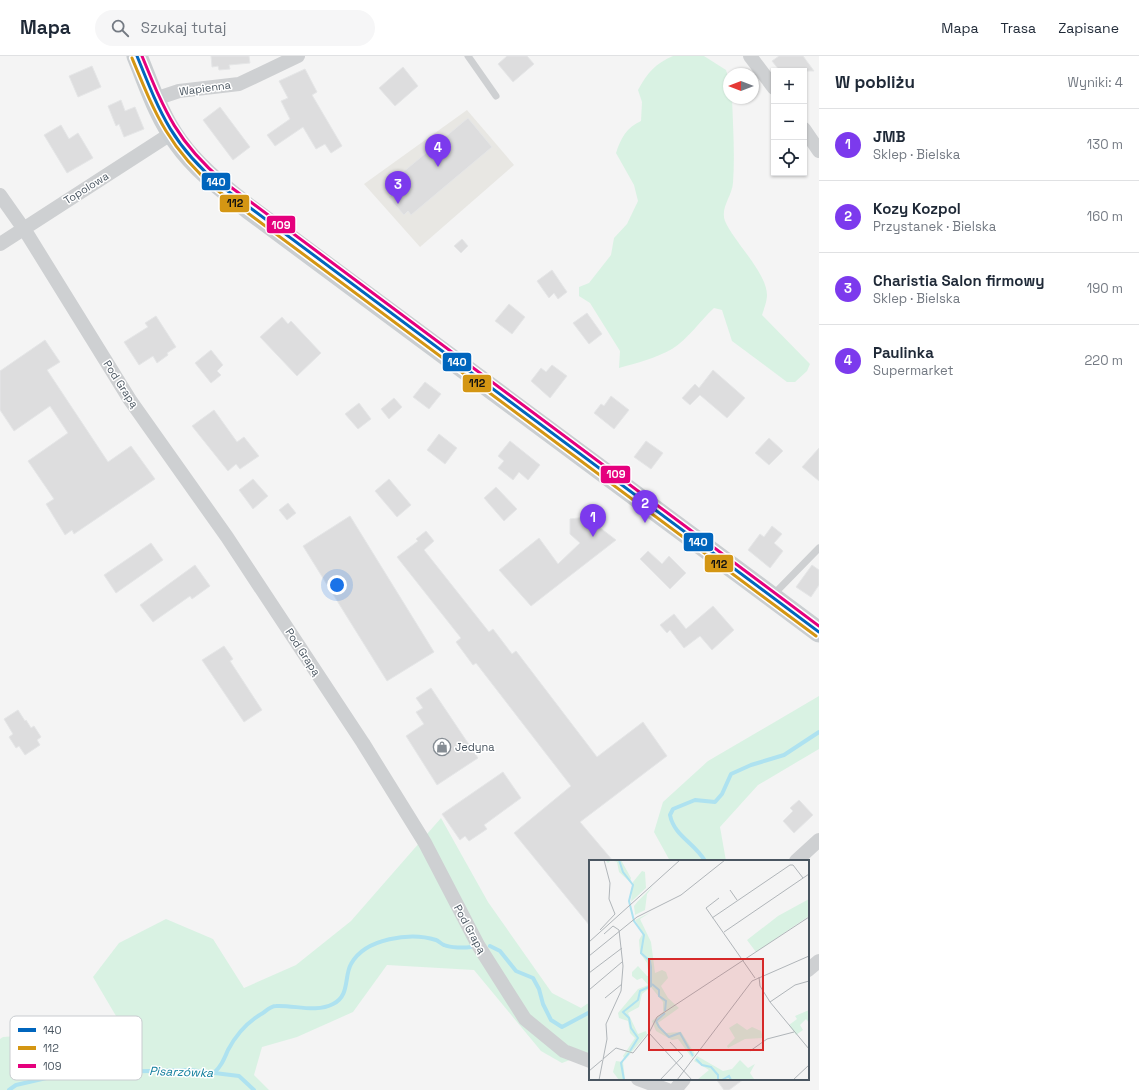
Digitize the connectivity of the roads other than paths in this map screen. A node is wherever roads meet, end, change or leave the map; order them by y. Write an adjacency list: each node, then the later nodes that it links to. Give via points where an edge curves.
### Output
1 (137, 56): 7 (main road)
2 (298, 56): 7 (street, Wapienna, via 239,84 179,91)
3 (468, 56): 6 (lane)
4 (750, 56): 5 (street)
5 (771, 84)
6 (496, 96)
7 (155, 99): 8 (main road)
8 (172, 133): 12 (street, Topolowa); 15 (main road, via 206,174 249,209)
9 (807, 133): 10 (street)
10 (819, 151)
11 (0, 196): 12 (street, Pod Grapą)
12 (23, 228): 13 (street, Topolowa); 21 (street, Pod Grapą, via 130,400 227,537 367,750 425,843 478,945 525,1019 564,1051)
13 (0, 244)
14 (819, 548): 15 (lane)
15 (772, 597): 16 (main road)
16 (819, 632)
17 (819, 840): 18 (street)
18 (797, 860)
19 (819, 961): 20 (street)
20 (809, 969)
21 (589, 1061)
22 (641, 1080): 24 (street)
23 (683, 1080): 25 (street)
24 (668, 1090)
25 (675, 1090)

